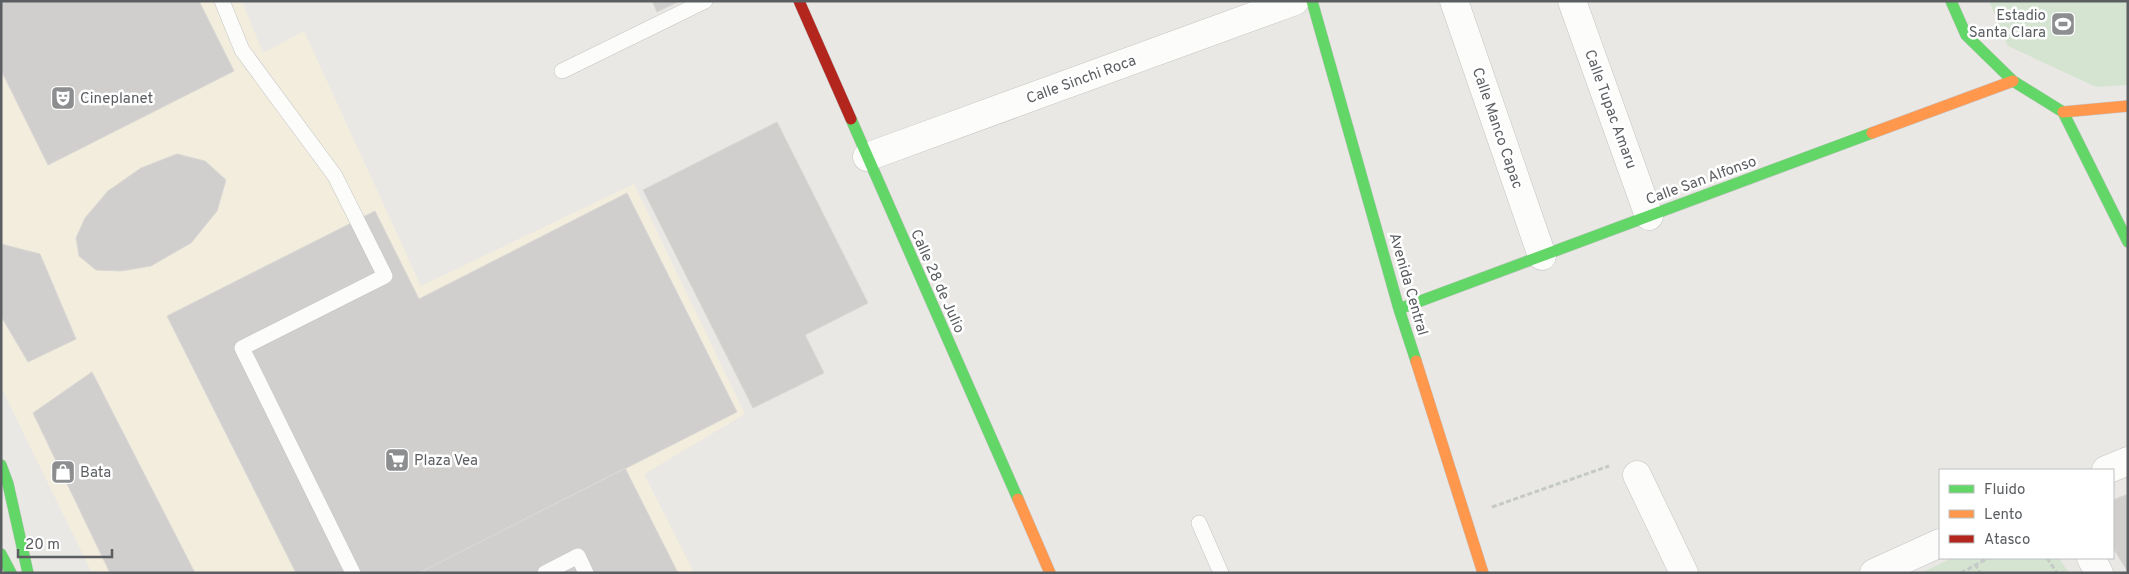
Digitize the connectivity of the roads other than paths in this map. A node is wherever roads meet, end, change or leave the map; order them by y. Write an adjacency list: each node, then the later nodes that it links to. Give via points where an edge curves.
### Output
1 (222, 1): 28 (lane, via 242,50 335,176 385,276 242,348)
2 (704, 1): 9 (lane)
3 (799, 1): 13 (main road, Calle 28 de Julio)
4 (1295, 1): 13 (street, Calle Sinchi Roca)
5 (1312, 1): 17 (main road, Avenida Central)
6 (1454, 1): 16 (street, Calle Manco Capac)
7 (1572, 1): 14 (street, Calle Tupac Amaru)
8 (1951, 1): 10 (main road, via 1966,35)
9 (562, 71)
10 (2013, 81): 12 (main road); 14 (main road, Calle San Alfonso)
11 (2128, 106): 12 (main road)
12 (2063, 112): 15 (main road)
13 (867, 157): 31 (main road, Calle 28 de Julio)
14 (1649, 216): 16 (main road, Calle San Alfonso)
15 (2128, 242)
16 (1542, 256): 17 (main road, Calle San Alfonso)
17 (1400, 309): 33 (main road, Avenida Central)
18 (2128, 461): 20 (street)
19 (1, 465): 27 (main road)
20 (2108, 469)
21 (1637, 475): 34 (street)
22 (1199, 524): 32 (lane)
23 (1939, 543): 35 (street)
24 (1, 554): 26 (main road)
25 (2092, 559): 36 (street)
26 (10, 573)
27 (28, 573)
28 (353, 573)
29 (545, 573): 30 (lane, via 578,556)
30 (586, 573)
31 (1050, 573)
32 (1220, 573)
33 (1484, 573)
34 (1684, 573)
35 (1874, 573)
36 (2100, 573)

